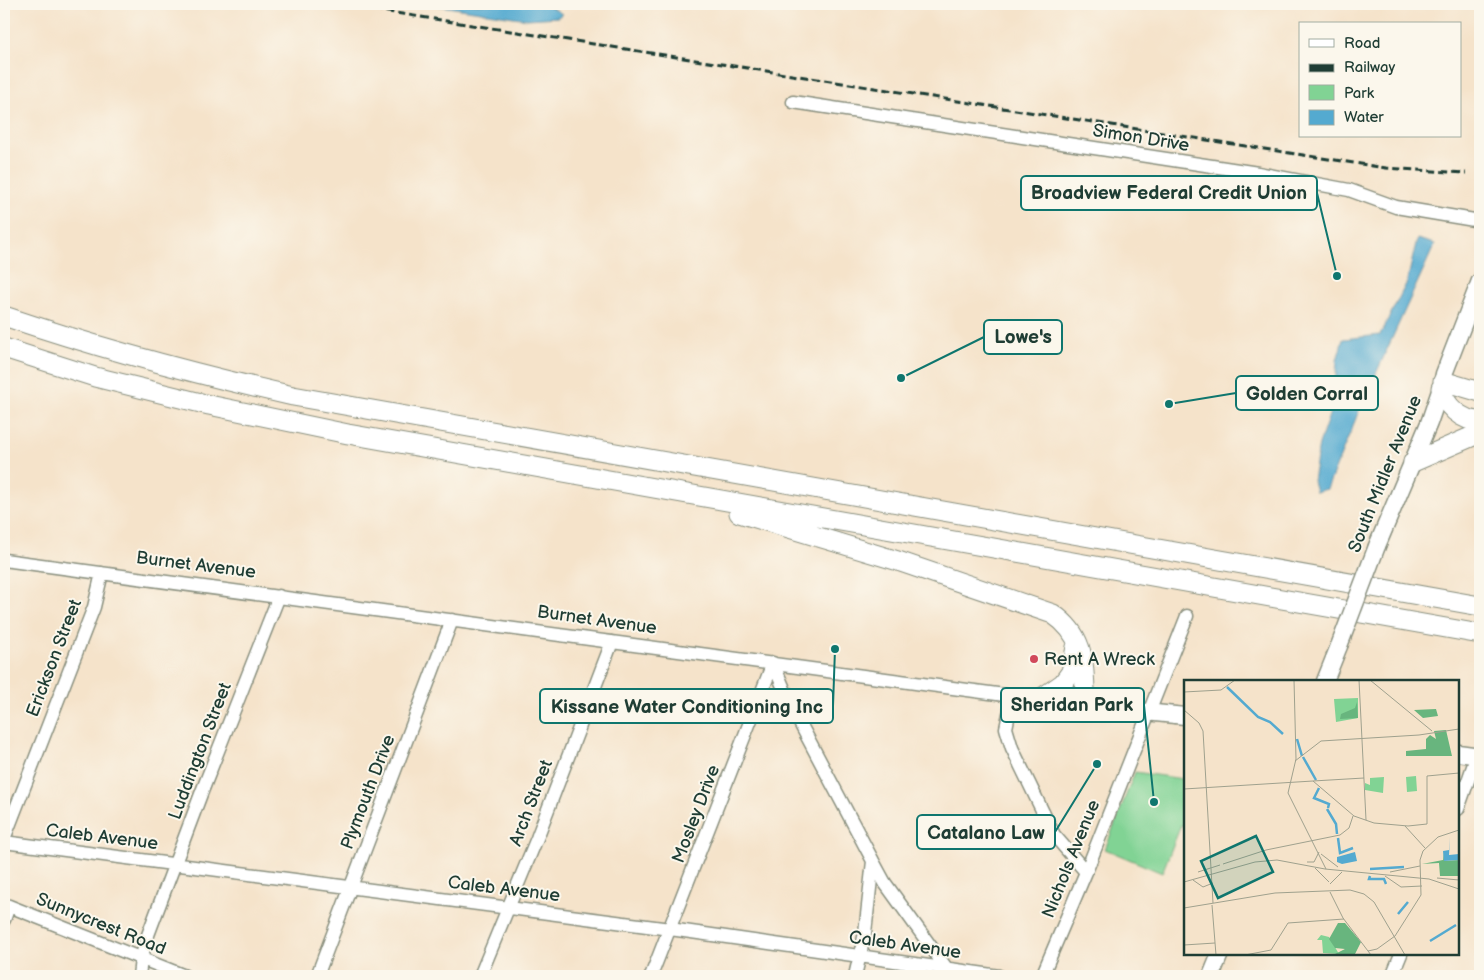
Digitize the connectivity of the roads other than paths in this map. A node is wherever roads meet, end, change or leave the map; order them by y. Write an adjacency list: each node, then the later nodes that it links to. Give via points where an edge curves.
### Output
1 (793, 102): 2 (street, Simon Drive, via 1258,173 1349,190 1396,207)
2 (1480, 221)
3 (1480, 280): 6 (main road, South Midler Avenue)
4 (4, 316): 15 (highway, via 84,343 215,379 293,396)
5 (4, 348): 11 (highway, via 95,377 209,406)
6 (1442, 385): 7 (highway); 8 (highway, via 1443,396 1453,410 1470,420); 10 (main road, South Midler Avenue)
7 (1480, 392)
8 (1480, 421)
9 (1480, 433): 10 (highway)
10 (1413, 462): 22 (main road, South Midler Avenue, bridge)
11 (629, 483): 18 (highway); 19 (highway, via 880,555 1037,607 1062,620)
12 (4, 560): 13 (street, Burnet Avenue)
13 (102, 573): 14 (street, Burnet Avenue); 31 (street, Erickson Street, via 94,607)
14 (278, 596): 17 (street, Burnet Avenue); 33 (street, Luddington Street)
15 (1480, 606)
16 (1187, 616): 26 (street, Nichols Avenue)
17 (452, 620): 20 (street, Burnet Avenue); 35 (street, Plymouth Drive)
18 (1480, 634)
19 (1078, 641): 24 (highway, via 1071,672 1063,683); 25 (highway, via 1082,653)
20 (612, 642): 21 (street, Burnet Avenue); 37 (street, Arch Street)
21 (773, 663): 23 (street, Burnet Avenue); 32 (street, via 793,710); 39 (street, Mosley Drive)
22 (1325, 680)
23 (1013, 695): 24 (street, Burnet Avenue); 34 (street, via 1006,728 1012,748 1054,835)
24 (1040, 699): 25 (street, Burnet Avenue)
25 (1086, 706): 26 (main road, Burnet Avenue)
26 (1148, 712): 27 (main road, Burnet Avenue); 34 (street, Nichols Avenue)
27 (1184, 716)
28 (1459, 753): 29 (main road)
29 (1479, 756): 30 (street)
30 (1459, 806)
31 (4, 840): 33 (street, Caleb Avenue)
32 (873, 861): 42 (street); 44 (street)
33 (175, 864): 35 (street, Caleb Avenue); 43 (street, Luddington Street)
34 (1086, 872): 52 (street, Nichols Avenue)
35 (351, 888): 37 (street, Caleb Avenue); 47 (street, Plymouth Drive)
36 (6, 905): 38 (street); 43 (street, Sunnycrest Road)
37 (508, 908): 39 (street, Caleb Avenue); 48 (street, Arch Street)
38 (4, 920)
39 (670, 929): 42 (street, Caleb Avenue); 49 (street, Mosley Drive)
40 (1220, 955): 53 (main road)
41 (1401, 955): 54 (street)
42 (860, 956): 44 (street, Caleb Avenue); 50 (street)
43 (141, 959): 45 (street, Luddington Street); 46 (street, Sunnycrest Road)
44 (947, 969): 51 (street, Caleb Avenue)
45 (139, 976)
46 (185, 976)
47 (317, 976)
48 (480, 976)
49 (651, 976)
50 (855, 976)
51 (998, 976)
52 (1042, 976)
53 (1211, 976)
54 (1392, 976)

